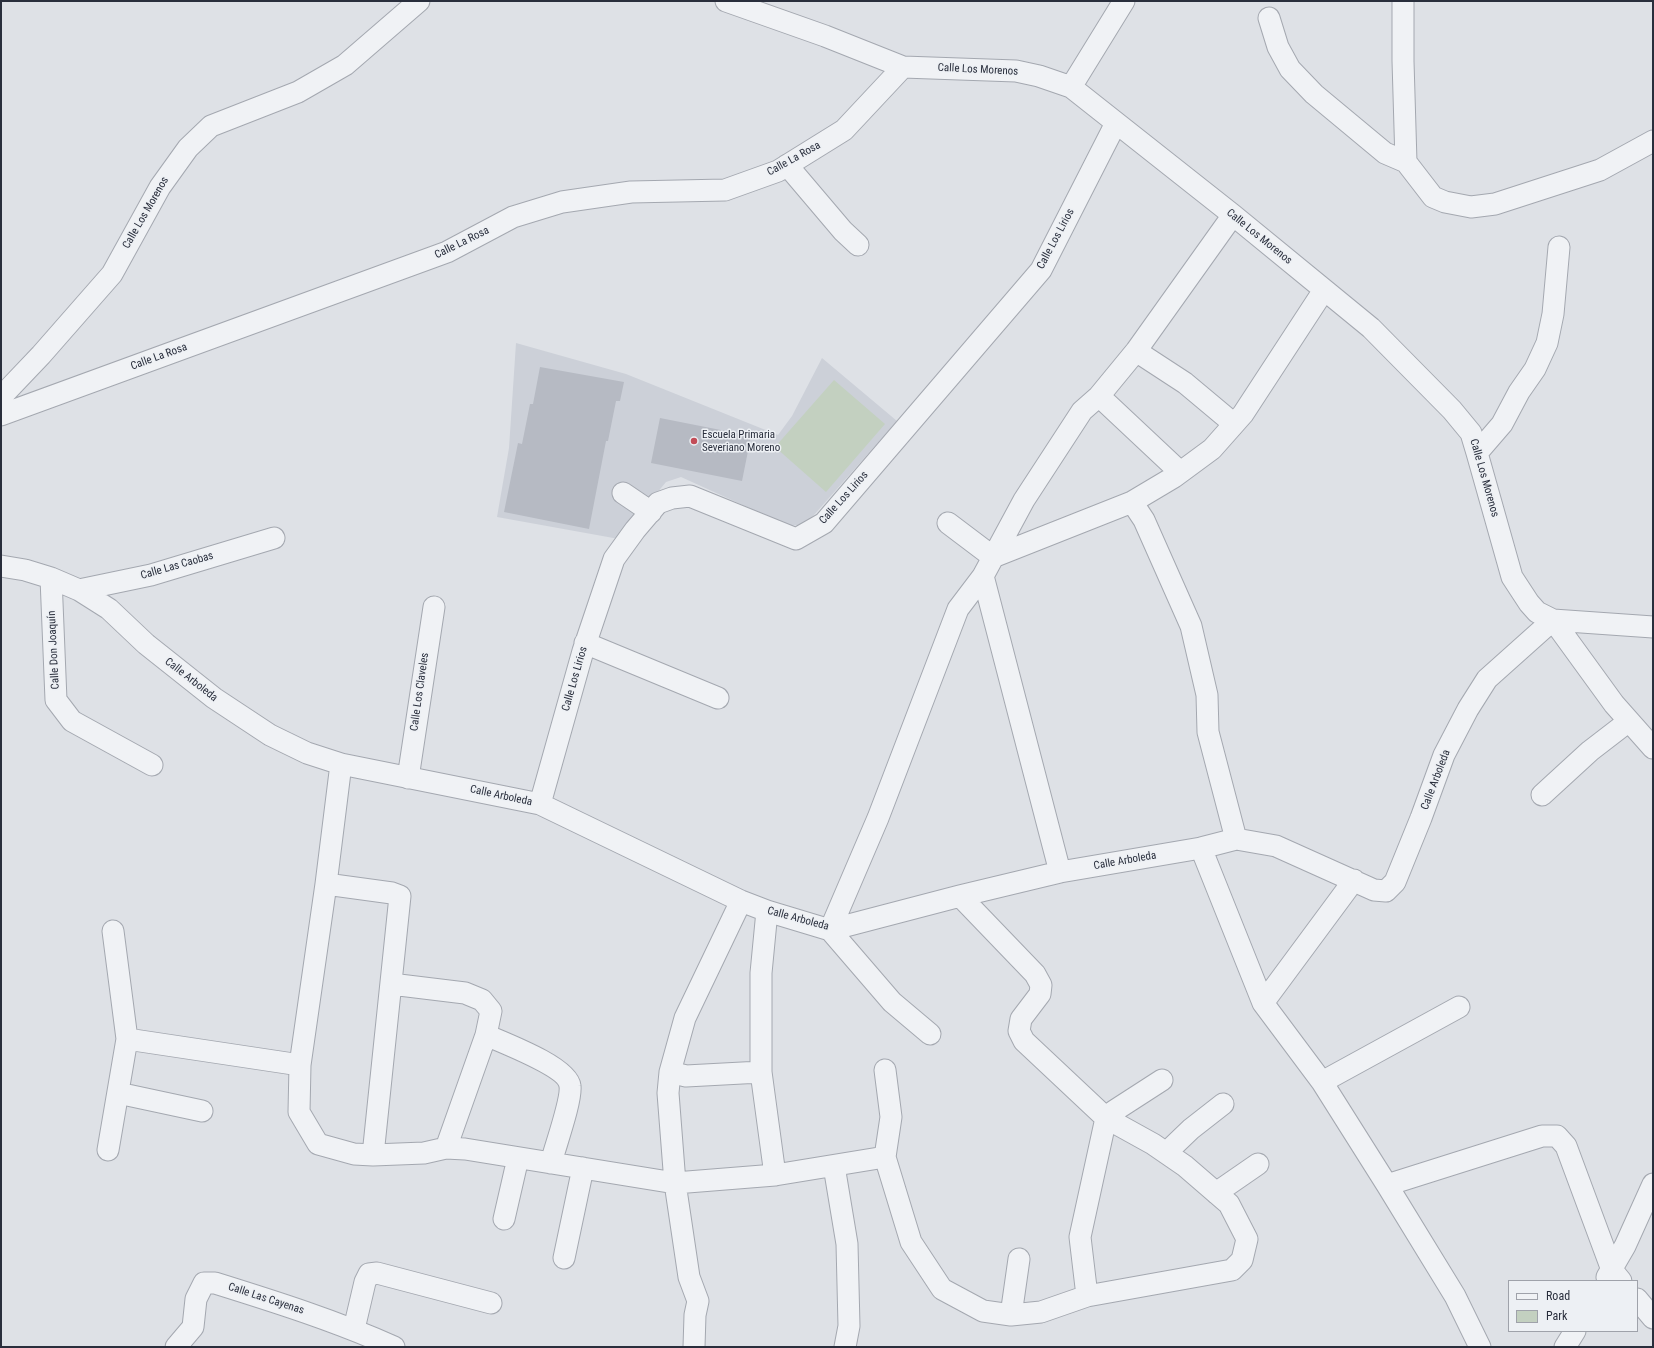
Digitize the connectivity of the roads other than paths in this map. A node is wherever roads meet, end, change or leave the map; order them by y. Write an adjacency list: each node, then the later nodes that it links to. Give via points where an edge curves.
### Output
1 (419, 1): 19 (street, Calle Los Morenos, via 345,65 298,92 211,126 188,148 160,187 112,274)
2 (726, 1): 5 (street, Calle Los Morenos)
3 (1124, 1): 8 (street)
4 (1403, 1): 11 (street)
5 (762, 7): 7 (street, Calle Los Morenos)
6 (1269, 18): 11 (street, via 1278,47 1290,69 1314,94 1385,153)
7 (903, 67): 8 (street, Calle Los Morenos, via 1016,71); 12 (street, Calle La Rosa, via 844,130)
8 (1071, 87): 9 (street, Calle Los Morenos)
9 (1116, 123): 13 (street, Calle Los Morenos); 26 (street, Calle Los Lirios, via 1041,270 824,523 796,539 690,496 658,503)
10 (1653, 141): 11 (street, via 1600,170 1495,204 1471,207 1433,197)
11 (1406, 162)
12 (787, 165): 14 (street); 20 (street, Calle La Rosa, via 778,171 725,190 631,192 562,202 513,217 446,252)
13 (1233, 215): 16 (street, Calle Los Morenos); 17 (street)
14 (858, 245)
15 (1559, 247): 22 (street, via 1547,343 1535,369 1502,424)
16 (1324, 290): 21 (street); 22 (street, Calle Los Morenos, via 1371,328 1452,410 1470,433)
17 (1136, 351): 18 (street); 21 (street, via 1185,383)
18 (1099, 396): 23 (street); 29 (street, via 1078,417 1024,500)
19 (1, 397)
20 (1, 415)
21 (1234, 424): 23 (street, via 1212,449)
22 (1478, 452): 35 (street, Calle Los Morenos, via 1512,577 1537,612)
23 (1180, 472): 25 (street)
24 (623, 493): 26 (street)
25 (1132, 502): 29 (street); 46 (street, via 1144,520 1191,626 1207,695 1208,732)
26 (651, 512): 37 (street, Calle Los Lirios, via 614,559)
27 (948, 523): 29 (street)
28 (274, 538): 33 (street, Calle Las Caobas, via 151,575)
29 (993, 557): 31 (street)
30 (1, 566): 32 (street, Calle Arboleda)
31 (983, 576): 48 (street); 54 (street, via 958,609 878,818)
32 (51, 578): 33 (street, Calle Arboleda); 42 (street, Calle Don Joaquín, via 56,700 72,721)
33 (79, 590): 41 (street, Calle Arboleda, via 109,609 146,644 214,698 270,735 307,753)
34 (434, 607): 43 (street, Calle Los Claveles)
35 (1553, 620): 36 (street, Calle Los Morenos); 39 (street); 49 (street, Calle Arboleda, via 1487,680 1468,709 1444,755 1395,882 1386,891 1374,890)
36 (1653, 627)
37 (585, 643): 38 (street); 45 (street, Calle Los Lirios)
38 (718, 698)
39 (1629, 721): 40 (street); 44 (street, via 1590,751)
40 (1653, 748)
41 (341, 764): 43 (street, Calle Arboleda); 50 (street)
42 (152, 765)
43 (408, 778): 45 (street, Calle Arboleda)
44 (1542, 795)
45 (540, 804): 52 (street, Calle Arboleda)
46 (1236, 839): 47 (street, Calle Arboleda); 49 (street, Calle Arboleda, via 1276,846)
47 (1201, 848): 48 (street, Calle Arboleda); 57 (street)
48 (1060, 872): 51 (street, Calle Arboleda)
49 (1354, 880): 57 (street)
50 (326, 884): 56 (street, via 400,896); 62 (street)
51 (960, 896): 54 (street, Calle Arboleda); 71 (street, via 1035,974 1041,985 1040,994 1021,1019 1019,1031 1024,1041)
52 (741, 901): 53 (street, Calle Arboleda); 64 (street, via 685,1018)
53 (766, 911): 54 (street, Calle Arboleda); 65 (street, via 761,973)
54 (830, 930): 59 (street, via 892,1002)
55 (113, 931): 61 (street)
56 (391, 984): 60 (street, via 465,993 482,1000 491,1011); 75 (street)
57 (1264, 1003): 67 (street)
58 (1459, 1007): 67 (street)
59 (930, 1034)
60 (486, 1035): 72 (street); 78 (street, via 550,1064 565,1075 570,1086 568,1104)
61 (127, 1039): 62 (street); 68 (street)
62 (300, 1065): 75 (street, via 299,1112 318,1144 354,1154)
63 (885, 1070): 76 (street, via 891,1117)
64 (670, 1072): 65 (street, via 686,1076); 83 (street, via 668,1093)
65 (761, 1072): 82 (street)
66 (1162, 1080): 71 (street)
67 (1322, 1082): 85 (street)
68 (118, 1094): 70 (street); 73 (street)
69 (1223, 1104): 74 (street)
70 (202, 1111)
71 (1106, 1118): 74 (street); 91 (street, via 1080,1238)
72 (446, 1148): 75 (street, via 424,1153); 77 (street)
73 (108, 1150)
74 (1166, 1153): 86 (street)
75 (373, 1155)
76 (885, 1157): 80 (street); 94 (street, via 911,1242 942,1289 983,1311)
77 (518, 1158): 78 (street); 87 (street)
78 (551, 1163): 81 (street)
79 (1258, 1164): 86 (street)
80 (834, 1166): 82 (street); 101 (street, via 847,1244 849,1326)
81 (583, 1168): 83 (street); 88 (street)
82 (775, 1175): 83 (street)
83 (674, 1183): 100 (street, via 689,1277 698,1301)
84 (1653, 1184): 90 (street)
85 (1387, 1185): 90 (street, via 1542,1136 1557,1136 1566,1146); 102 (street, via 1455,1296)
86 (1216, 1193): 91 (street, via 1229,1204 1247,1239 1242,1260 1232,1270)
87 (504, 1219)
88 (564, 1258)
89 (1019, 1260): 94 (street)
90 (1613, 1277)
91 (1087, 1296): 94 (street, via 1041,1312)
92 (1638, 1300): 95 (street)
93 (491, 1303): 96 (street, via 377,1273 369,1274 364,1282)
94 (1011, 1315)
95 (1653, 1318)
96 (354, 1329): 98 (street, Calle Las Cayenas, via 216,1283 204,1283 196,1299 193,1327); 99 (street, Calle Las Cayenas)
97 (1574, 1332): 103 (street)
98 (176, 1347)
99 (394, 1347)
100 (694, 1347)
101 (845, 1347)
102 (1480, 1347)
103 (1565, 1347)

